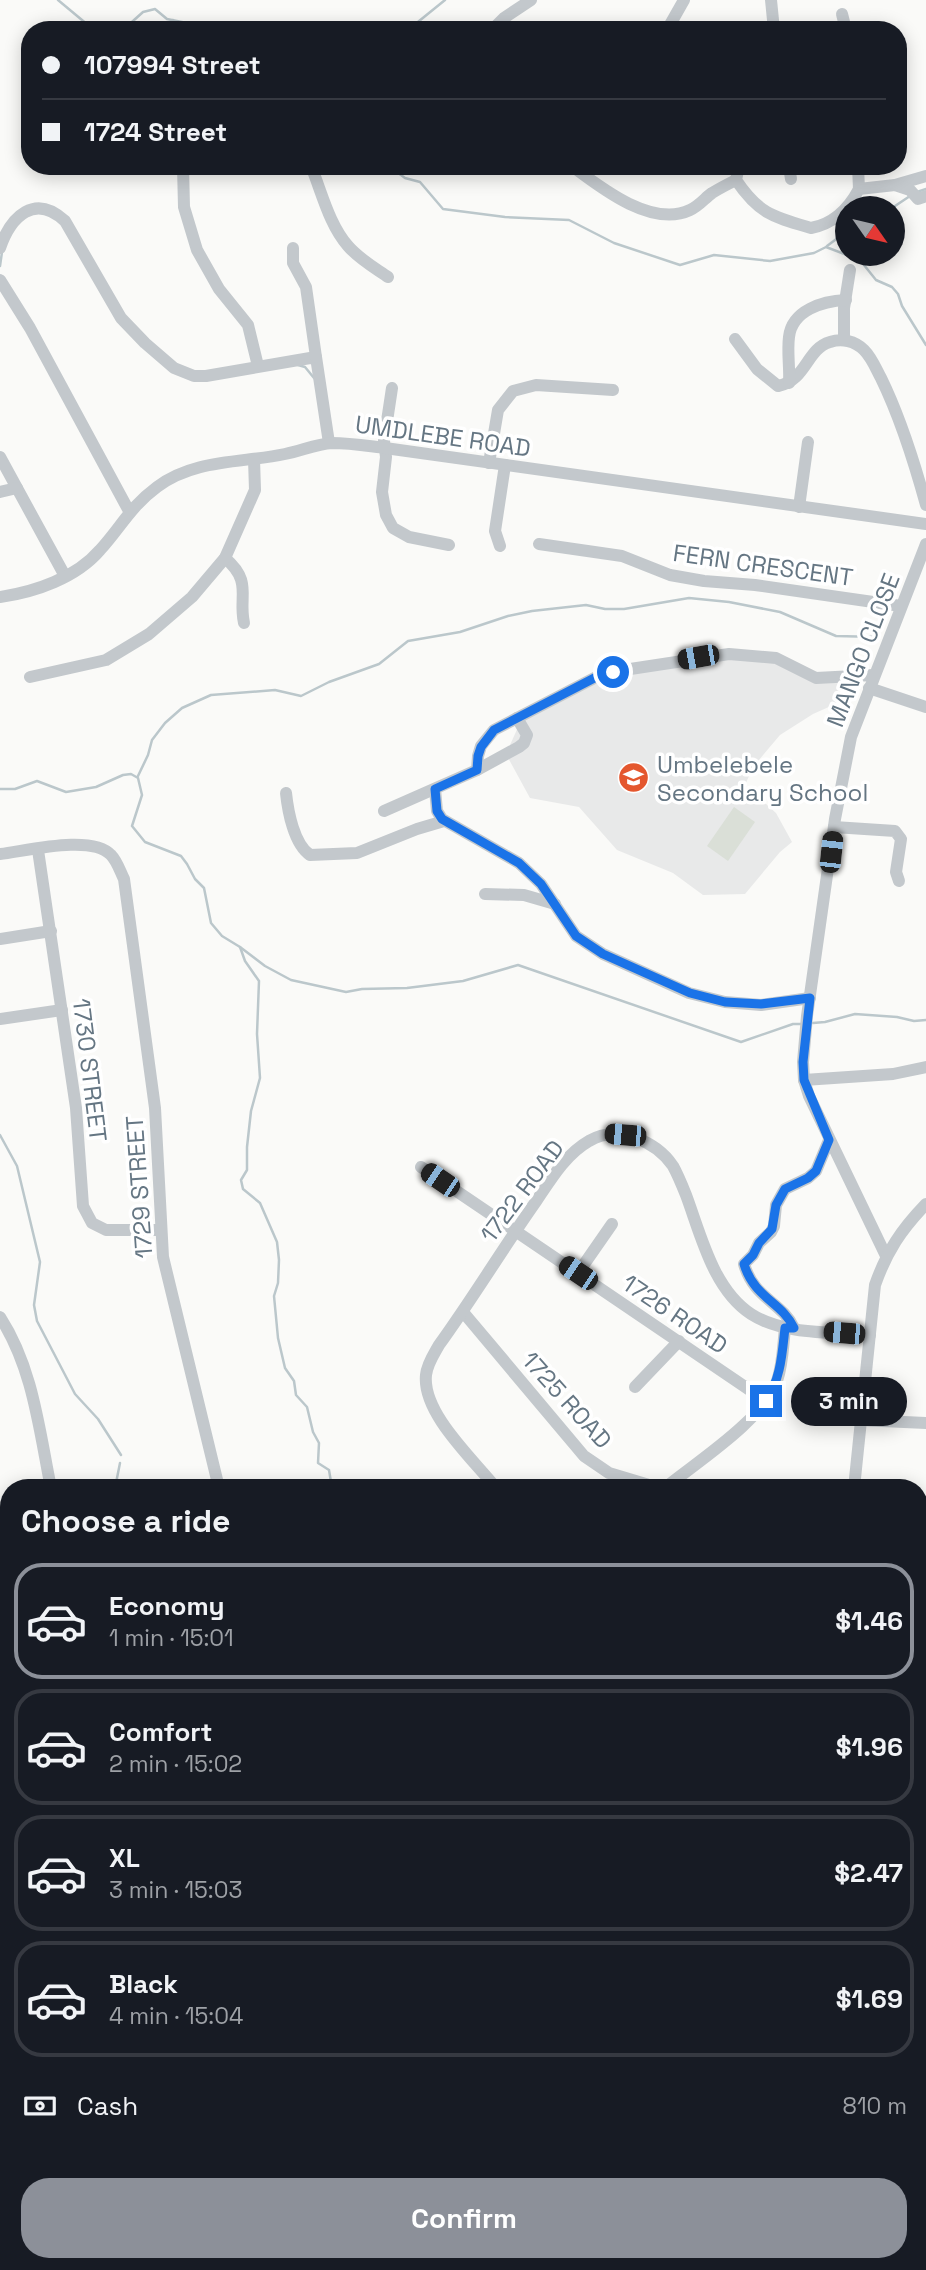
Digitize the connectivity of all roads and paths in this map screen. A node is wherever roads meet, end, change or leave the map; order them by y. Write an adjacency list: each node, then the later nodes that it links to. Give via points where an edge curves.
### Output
1 (531, 0): 5 (street)
2 (684, 0): 6 (street)
3 (771, 0): 7 (street)
4 (842, 14): 8 (street)
5 (501, 21)
6 (672, 21)
7 (773, 21)
8 (844, 21)
9 (183, 175): 28 (street, via 184,207 197,250 219,289 248,325)
10 (314, 175): 22 (street, via 338,233 349,248)
11 (584, 175): 15 (street, via 614,197 664,214 692,209)
12 (737, 175): 15 (street)
13 (858, 175): 17 (street)
14 (926, 176): 16 (street)
15 (736, 180): 17 (street, via 761,209 811,228 838,215)
16 (895, 185): 17 (street); 18 (street)
17 (859, 189)
18 (922, 198)
19 (0, 248): 28 (street, via 17,217 33,209 51,210 65,221 121,318 165,361 194,376)
20 (293, 248): 27 (street, via 293,263 306,287)
21 (850, 270): 24 (street)
22 (388, 277)
23 (0, 281): 43 (street)
24 (846, 300): 26 (street); 29 (street, via 811,307 792,328)
25 (735, 339): 29 (street, via 763,375 778,386)
26 (844, 340): 29 (street, via 818,349); 41 (street, via 870,357 901,419)
27 (316, 357): 28 (street); 33 (street)
28 (258, 366)
29 (789, 383)
30 (393, 388): 34 (street)
31 (613, 390): 37 (street, via 536,385 513,391 498,410)
32 (808, 442): 42 (street)
33 (329, 443): 34 (street, UMDLEBE ROAD); 36 (street, UMDLEBE ROAD)
34 (385, 448): 37 (street, UMDLEBE ROAD); 47 (street, via 382,492 390,524 409,537)
35 (0, 457): 39 (street)
36 (254, 458): 43 (street, UMDLEBE ROAD, via 188,470 164,481); 49 (street, via 255,490)
37 (489, 463): 38 (street, UMDLEBE ROAD)
38 (505, 465): 42 (street, UMDLEBE ROAD); 48 (street, via 495,522)
39 (17, 488): 40 (street); 50 (street)
40 (0, 492)
41 (926, 505)
42 (799, 507): 44 (street, UMDLEBE ROAD)
43 (129, 511): 50 (street, UMDLEBE ROAD, via 90,561)
44 (926, 524)
45 (539, 544): 52 (street, FERN CRESCENT, via 622,556 681,577)
46 (926, 544): 52 (street, MANGO CLOSE)
47 (449, 545)
48 (500, 546)
49 (225, 558): 53 (street, via 239,573); 55 (street, via 192,597 149,634 106,660)
50 (65, 576): 51 (street, UMDLEBE ROAD, via 32,591)
51 (0, 597)
52 (901, 606): 54 (street, MANGO CLOSE)
53 (244, 623)
54 (874, 675): 56 (street, MANGO CLOSE); 58 (street, via 816,678 776,658 716,655 604,673)
55 (30, 677)
56 (869, 688): 57 (street); 64 (street, MANGO CLOSE, via 851,737)
57 (926, 707)
58 (517, 718): 59 (street, via 494,730 481,747); 59 (street, via 527,735 524,743)
59 (477, 770): 60 (street)
60 (435, 789): 62 (street); 63 (street, via 437,811)
61 (286, 793): 63 (street, via 293,830 310,855 357,853)
62 (384, 811)
63 (444, 821): 69 (street, via 519,863)
64 (834, 827): 67 (street, via 900,834); 72 (street, MANGO CLOSE)
65 (38, 850): 66 (street); 70 (street, 1730 STREET); 81 (street, 1729 STREET, via 100,847 111,855 124,879 155,1108)
66 (0, 854)
67 (899, 881)
68 (485, 894): 69 (street, via 524,895)
69 (556, 904): 72 (street, via 583,943 690,993 740,1004)
70 (51, 931): 71 (street); 73 (street, 1730 STREET)
71 (0, 939)
72 (810, 998): 76 (street, MANGO CLOSE)
73 (62, 1010): 74 (street); 81 (street, 1730 STREET, via 86,1215 106,1230)
74 (0, 1020)
75 (926, 1068): 76 (street)
76 (804, 1080): 77 (street, MANGO CLOSE)
77 (829, 1140): 83 (street, MANGO CLOSE); 87 (street, via 816,1171 785,1189 776,1205 772,1229 744,1264 758,1291 788,1318)
78 (422, 1167): 82 (street, 1726 ROAD)
79 (923, 1213): 83 (street, via 905,1226)
80 (612, 1224): 84 (street)
81 (160, 1230): 96 (street, 1729 STREET)
82 (515, 1230): 84 (street, 1726 ROAD); 85 (street, 1722 ROAD); 87 (street, 1722 ROAD, via 579,1148 611,1134 636,1138 657,1149 673,1167 728,1293 751,1314)
83 (886, 1256): 88 (street, via 876,1285)
84 (578, 1273): 89 (street, 1726 ROAD)
85 (463, 1312): 97 (street, 1722 ROAD, via 429,1362 426,1387 441,1421); 98 (street, 1725 ROAD, via 584,1456 609,1473)
86 (0, 1317): 95 (street, via 25,1367)
87 (789, 1328): 88 (street, 1722 ROAD); 91 (street, via 780,1370)
88 (870, 1335): 92 (street)
89 (679, 1341): 90 (street); 91 (street, 1726 ROAD)
90 (635, 1387)
91 (766, 1401): 99 (street)
92 (860, 1420): 93 (street); 94 (street)
93 (926, 1423)
94 (856, 1462): 100 (street); 101 (street)
95 (49, 1479)
96 (217, 1479)
97 (489, 1479)
98 (629, 1479)
99 (676, 1479)
100 (855, 1479)
101 (859, 1479)

